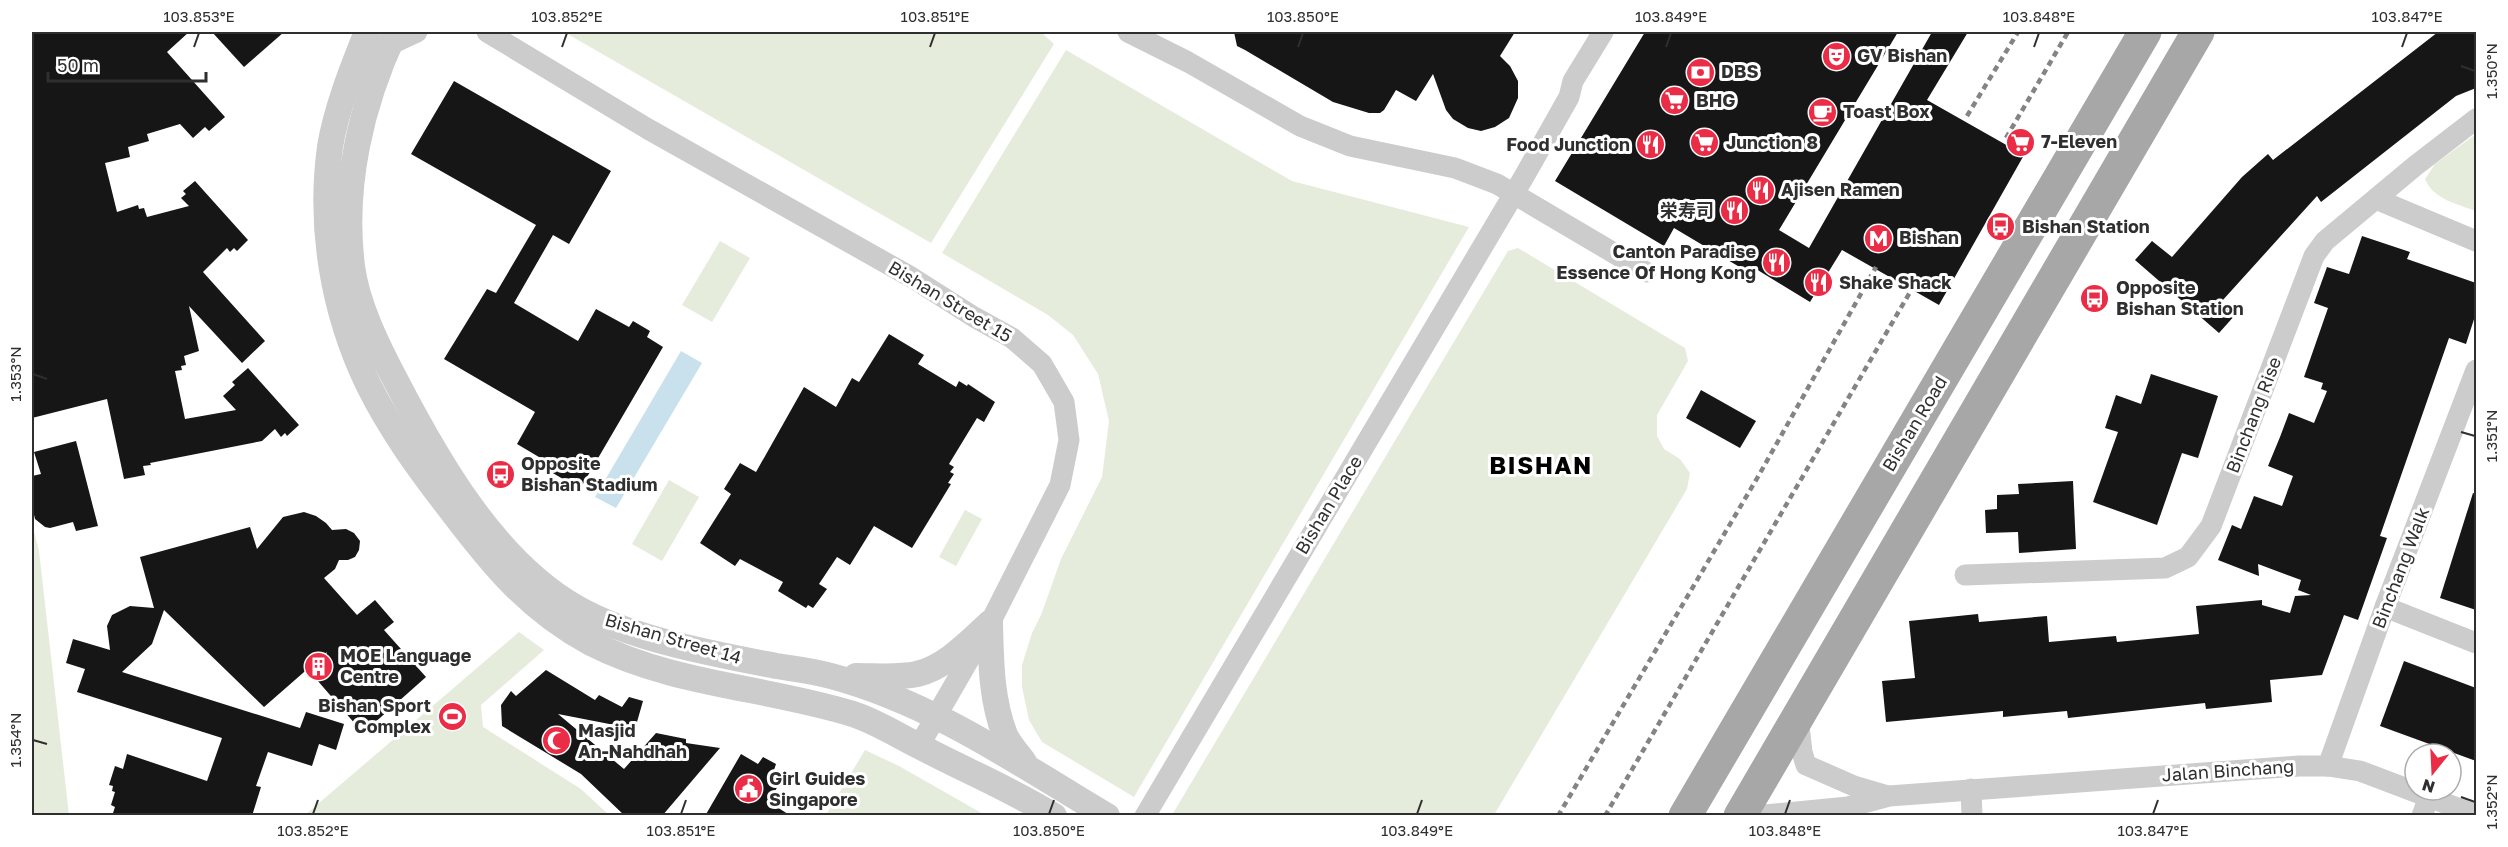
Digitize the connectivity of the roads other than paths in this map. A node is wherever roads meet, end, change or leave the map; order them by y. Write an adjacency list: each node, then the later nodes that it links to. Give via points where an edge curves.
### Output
1 (367, 32): 25 (street, Bishan Street 14, via 331,145 325,210 331,270 368,384 412,459 453,513 513,587 553,620 590,642 642,666 855,715)
2 (417, 32): 9 (street)
3 (487, 32): 20 (street, Bishan Street 15, via 648,129 911,277 1012,338 1042,364 1064,402 1069,440 1060,484)
4 (1128, 32): 12 (street, via 1310,130 1350,146 1455,168)
5 (1603, 32): 10 (street, Bishan Place, via 1573,81)
6 (1615, 32): 10 (street, Bishan Place, via 1583,86)
7 (2145, 32): 36 (main road, Bishan Road)
8 (2198, 32): 23 (main road)
9 (392, 38): 22 (street, Bishan Street 14, via 370,94 353,162 349,218 352,269 373,336 447,471 480,519 519,563 574,606 602,620 674,643)
10 (1569, 97): 12 (street, Bishan Place)
11 (2476, 119): 13 (street, Binchang Rise)
12 (1514, 194): 15 (street); 35 (street, Bishan Place)
13 (2376, 199): 14 (street); 18 (street, Binchang Rise, via 2325,241 2314,256 2211,526 2188,557 2165,568)
14 (2476, 241)
15 (1646, 272)
16 (2476, 370): 17 (street, Binchang Walk)
17 (2468, 420): 19 (street, Binchang Walk)
18 (1965, 575)
19 (2385, 607): 21 (street); 26 (street, Binchang Walk)
20 (990, 623): 22 (street, via 951,658 919,674); 24 (street, Bishan Street 15); 27 (street, via 995,702 1006,737)
21 (2476, 643)
22 (829, 675): 24 (street, Bishan Street 14)
23 (1798, 716): 30 (street, Jalan Binchang, via 1806,765); 37 (main road)
24 (936, 717): 25 (street, Bishan Street 15); 27 (street, Bishan Street 14)
25 (918, 746): 33 (street, Bishan Street 14)
26 (2328, 766): 28 (street, Jalan Binchang, via 2360,771); 29 (street, Jalan Binchang)
27 (1030, 770): 34 (street, Bishan Street 14)
28 (2403, 787)
29 (1971, 789): 30 (street, Jalan Binchang); 39 (street)
30 (1889, 796): 38 (street, Jalan Binchang, via 1848,807)
31 (2445, 802): 32 (street, Jalan Binchang)
32 (2476, 814)
33 (1054, 816)
34 (1107, 816)
35 (1145, 816)
36 (1684, 816)
37 (1740, 816)
38 (1754, 816)
39 (1972, 816)

